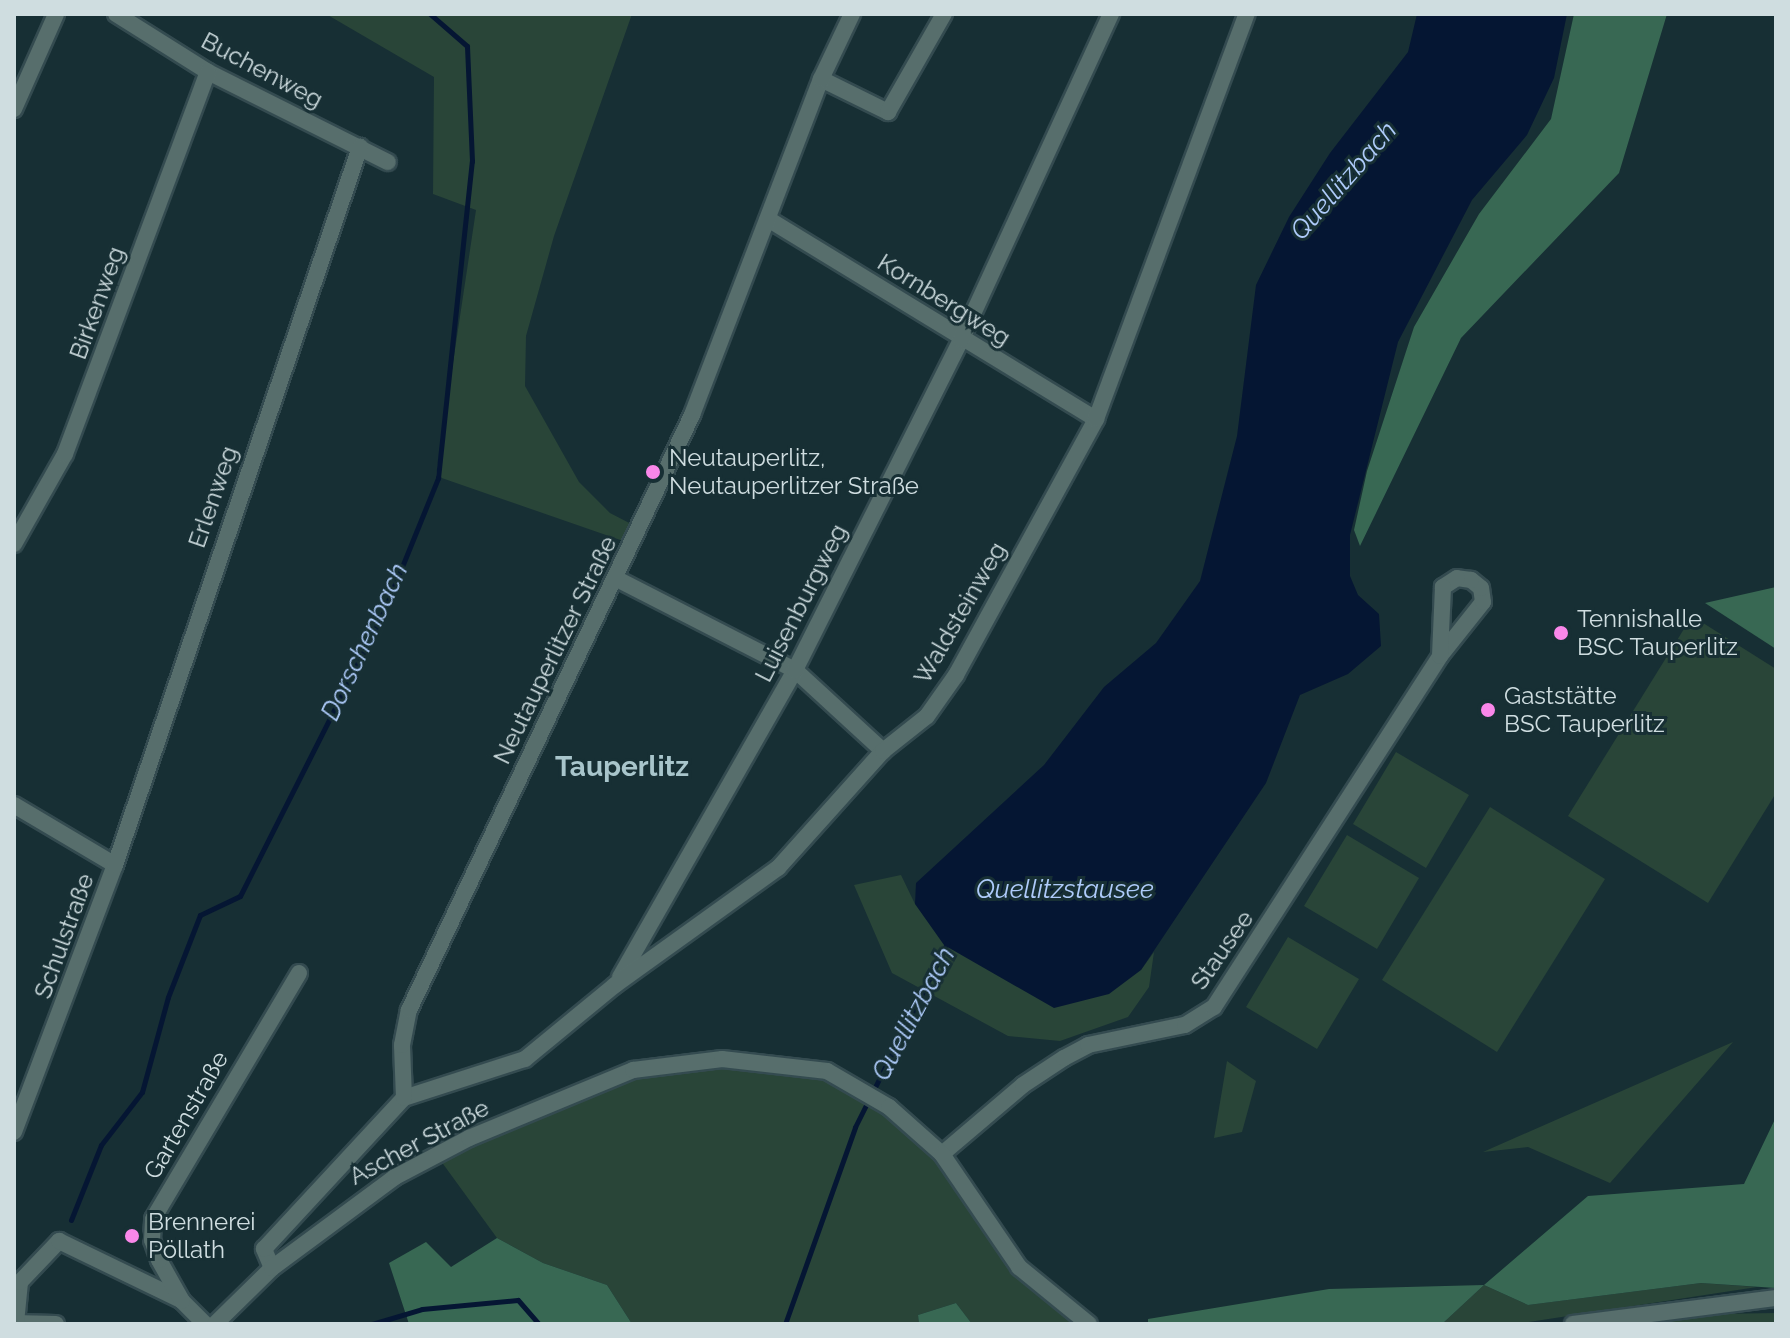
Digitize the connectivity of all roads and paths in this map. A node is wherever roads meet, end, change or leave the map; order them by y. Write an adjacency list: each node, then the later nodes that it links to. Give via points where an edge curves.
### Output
1 (56, 14): 9 (street)
2 (116, 14): 7 (street, Buchenweg)
3 (852, 14): 8 (street, Neutauperlitzer Straße)
4 (944, 14): 8 (street, via 888,112)
5 (1111, 14): 13 (street, Luisenburgweg)
6 (1247, 14): 14 (street, Waldsteinweg)
7 (208, 72): 10 (street, Buchenweg); 15 (street, Birkenweg, via 65,454)
8 (821, 79): 12 (street, Neutauperlitzer Straße)
9 (14, 109)
10 (360, 147): 11 (street, Buchenweg); 21 (street, Erlenweg)
11 (388, 162)
12 (768, 219): 13 (street, Kornbergweg); 16 (street, Neutauperlitzer Straße, via 692,415)
13 (961, 340): 14 (street, Kornbergweg); 18 (street, Luisenburgweg)
14 (1096, 419): 19 (street, Waldsteinweg, via 956,675 927,716)
15 (14, 544)
16 (617, 579): 18 (street); 24 (street, Neutauperlitzer Straße, via 409,1010 402,1045)
17 (1440, 656): 26 (street, Stausee, via 1214,1007 1185,1025 1088,1045 1023,1085)
18 (795, 670): 19 (street); 23 (street, Luisenburgweg)
19 (883, 751): 23 (street, Waldsteinweg, via 778,868)
20 (14, 805): 21 (street, Schulstraße)
21 (115, 865): 25 (street, Schulstraße)
22 (299, 973): 29 (street, Gartenstraße, via 153,1219 152,1240)
23 (615, 985): 24 (street, Waldsteinweg, via 525,1059)
24 (404, 1098): 27 (street, via 264,1249)
25 (14, 1132)
26 (942, 1154): 27 (street, Ascher Straße, via 889,1107 827,1071 722,1059 633,1070 395,1177); 34 (street, Ascher Straße, via 1019,1267)
27 (272, 1268): 33 (street, Ascher Straße)
28 (1776, 1298): 35 (street)
29 (182, 1301): 30 (street, via 59,1241 20,1282); 32 (street, Gartenstraße)
30 (15, 1323): 31 (street)
31 (56, 1324)
32 (205, 1324)
33 (215, 1324)
34 (1089, 1324)
35 (1573, 1324)

